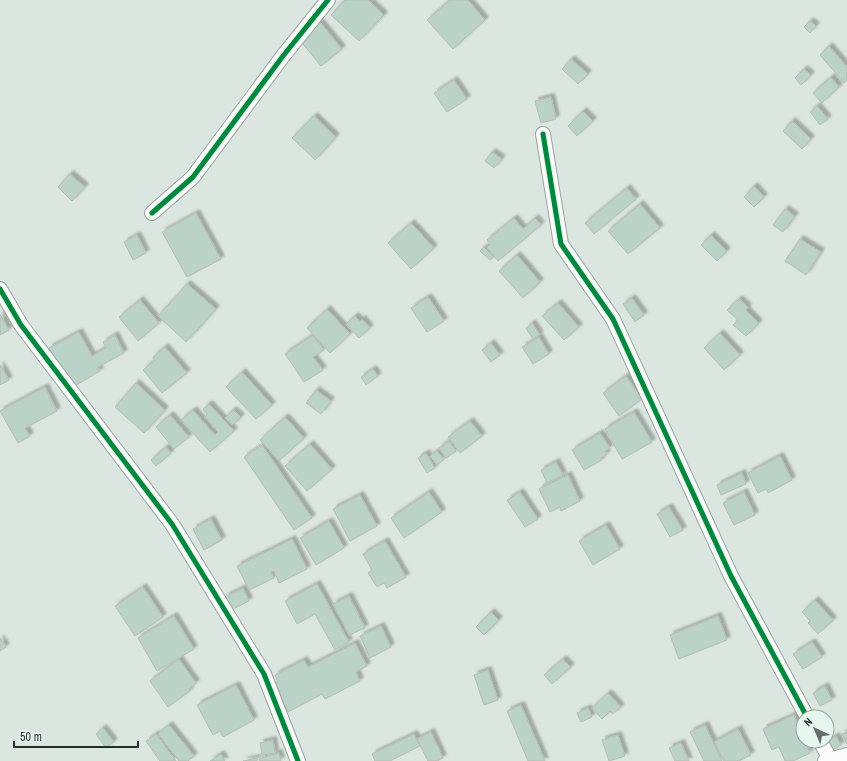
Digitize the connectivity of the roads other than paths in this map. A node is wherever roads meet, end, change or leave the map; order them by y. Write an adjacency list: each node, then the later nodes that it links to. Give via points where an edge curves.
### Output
1 (328, 0): 3 (street, via 193,177)
2 (543, 134): 5 (street, via 561,244 613,319 731,576)
3 (152, 213)
4 (0, 289): 9 (street, via 21,324 172,524 264,674)
5 (803, 709)
6 (823, 749): 8 (street)
7 (847, 755): 8 (street)
8 (828, 760)
9 (298, 761)

